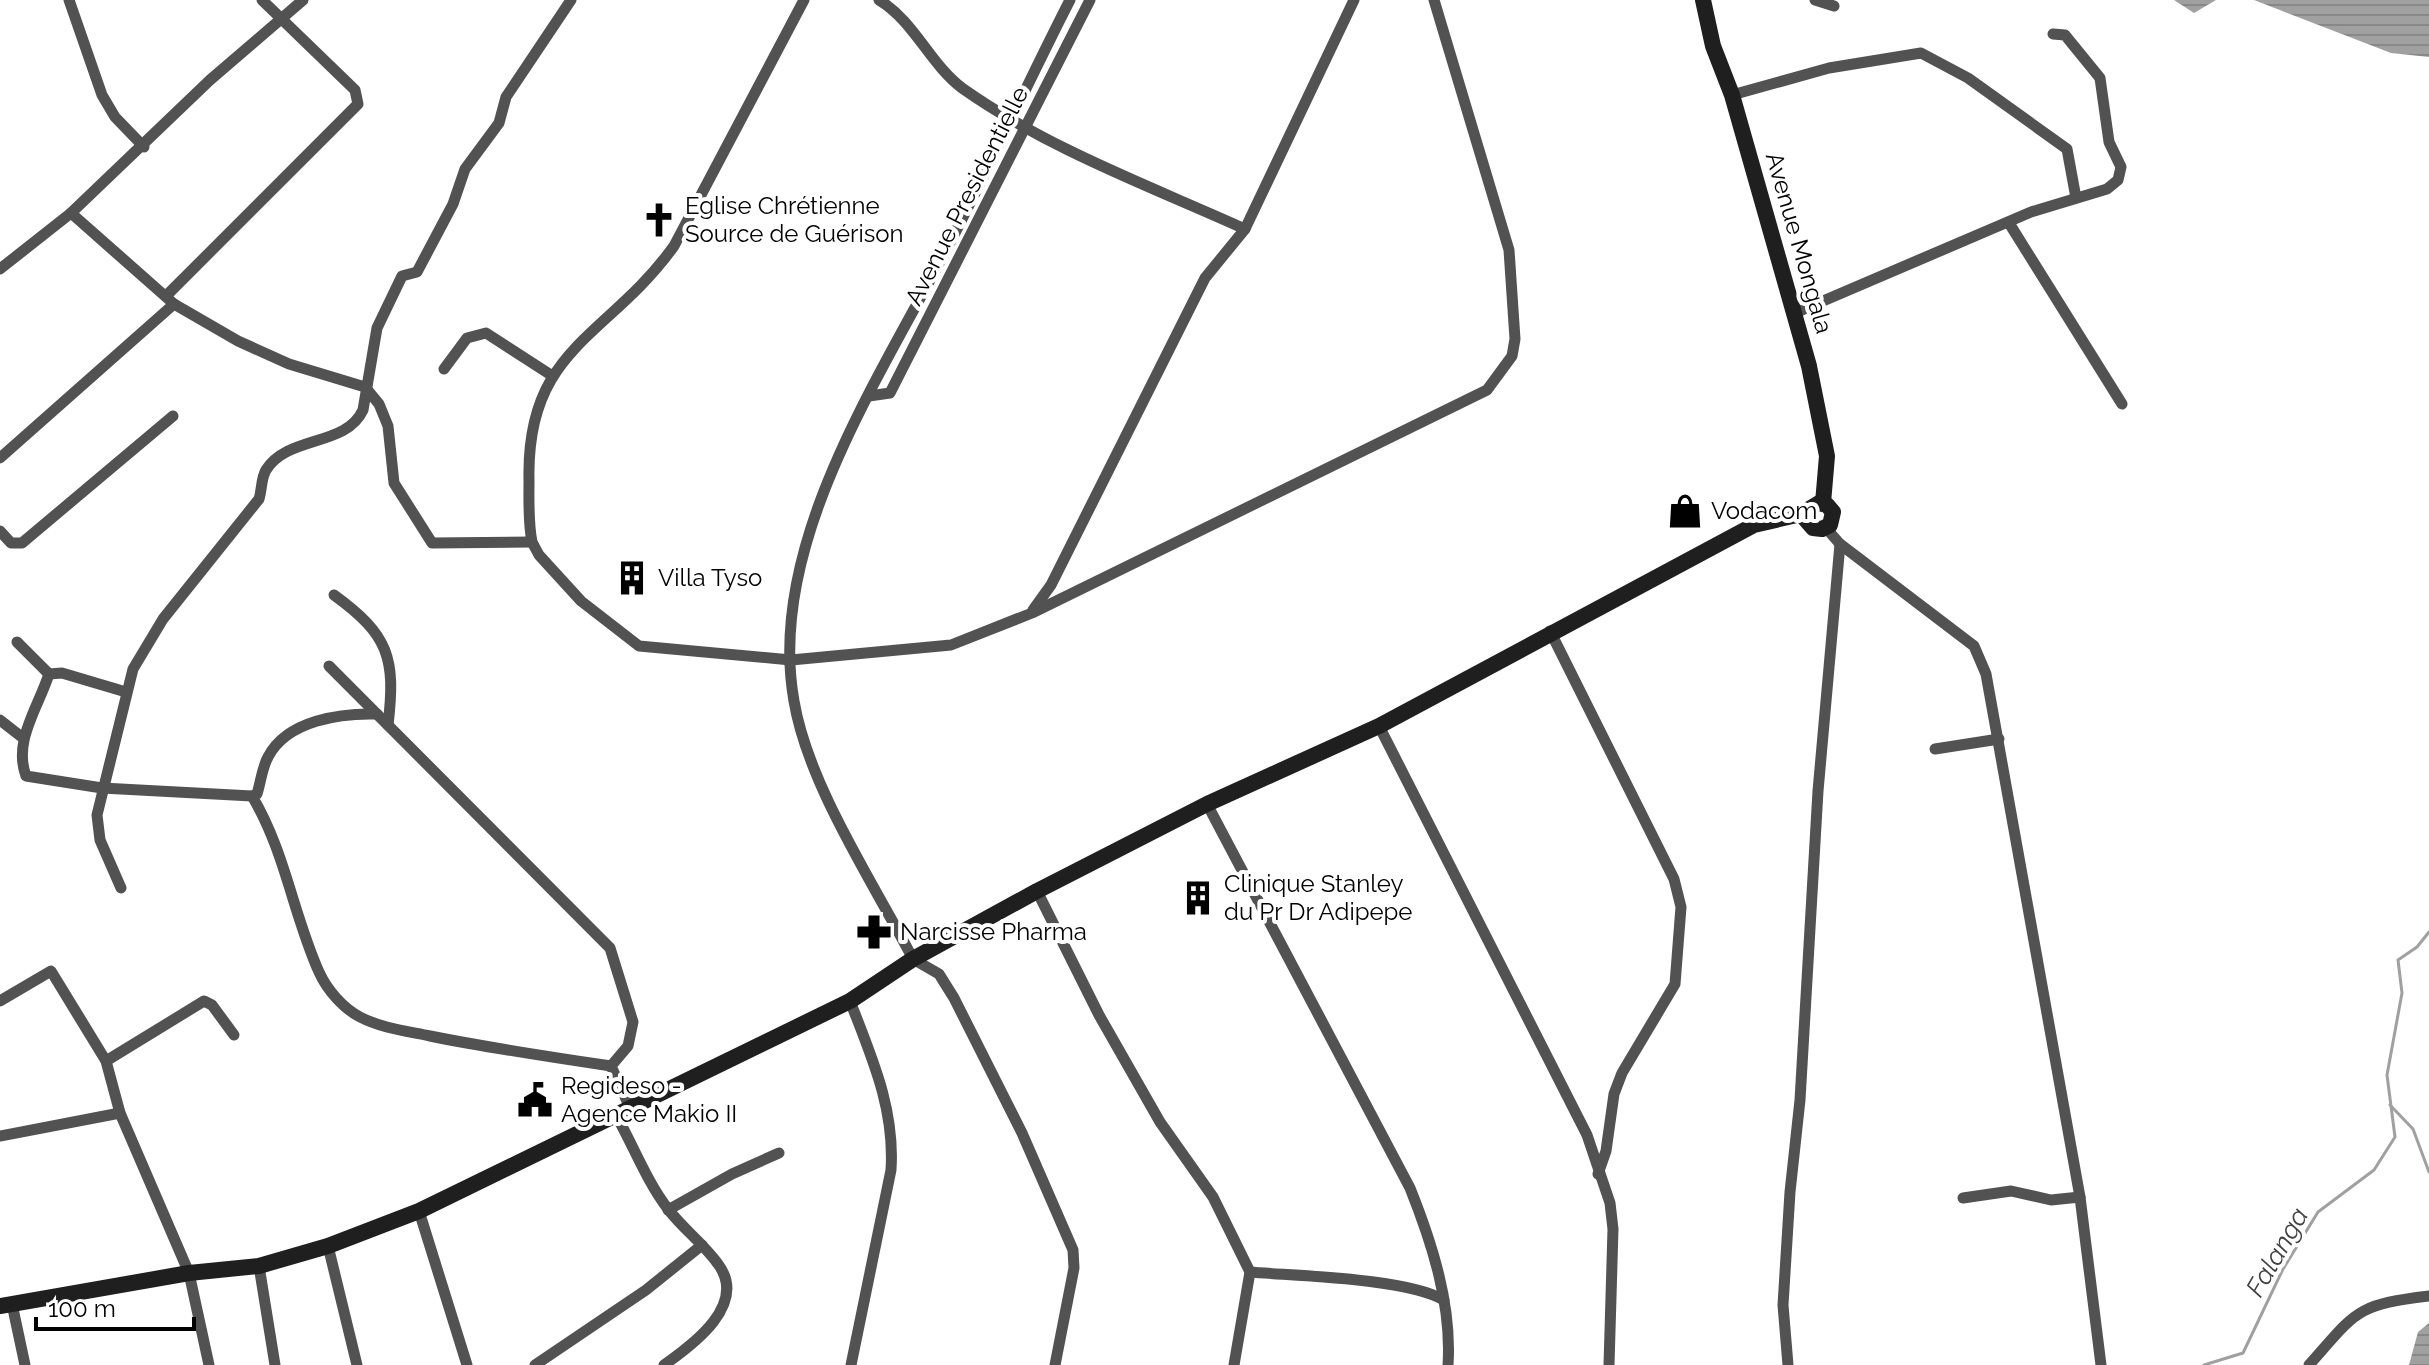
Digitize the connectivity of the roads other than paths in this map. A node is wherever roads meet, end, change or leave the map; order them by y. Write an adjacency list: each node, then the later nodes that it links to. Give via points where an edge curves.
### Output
1 (69, 0): 19 (street, via 102,95)
2 (262, 0): 14 (street)
3 (303, 0): 14 (street)
4 (571, 0): 31 (street, via 506,97 499,123 465,169 417,272 402,276 377,328)
5 (804, 0): 30 (street, via 674,246 655,273)
6 (879, 0): 17 (street, via 959,86)
7 (1070, 0): 17 (street, Avenue Presidentielle)
8 (1090, 0): 18 (street, Avenue Presidentielle)
9 (1354, 0): 24 (street)
10 (1434, 0): 43 (street, via 1509,250 1512,356 1487,390)
11 (1703, 0): 16 (street, Avenue Mongala)
12 (1815, 0): 13 (street)
13 (1834, 6)
14 (282, 21): 19 (street, via 210,80); 27 (street, via 355,90 358,104 261,197)
15 (2053, 34): 20 (street, via 2065,35 2100,78 2109,142 2121,167 2118,180 2107,189)
16 (1732, 95): 20 (street, via 1829,68 1921,53 1968,78 2067,149); 28 (street, Avenue Mongala)
17 (1009, 119): 18 (street); 23 (street, Avenue Presidentielle)
18 (1027, 129): 24 (street); 25 (street, Avenue Presidentielle)
19 (144, 147): 21 (street)
20 (2076, 198): 22 (street)
21 (71, 213): 26 (street); 27 (street)
22 (2009, 223): 28 (street); 33 (street)
23 (958, 227): 25 (street); 32 (street, Avenue Presidentielle)
24 (1245, 229): 43 (street, via 1205,278 1051,585)
25 (972, 237): 32 (street, Avenue Presidentielle, via 890,393)
26 (0, 269)
27 (170, 300): 31 (street, via 289,364); 35 (street)
28 (1795, 313): 36 (street, Avenue Mongala, via 1825,444)
29 (444, 369): 30 (street, via 467,338 486,333)
30 (551, 375): 40 (street, via 528,447)
31 (365, 387): 40 (street, via 388,426 394,483 432,543); 49 (street, via 363,410 348,430 275,458 264,472 259,499 148,640)
32 (869, 396): 46 (street, Avenue Presidentielle, via 808,529 790,603)
33 (2122, 404)
34 (173, 416): 39 (street, via 22,543 11,543)
35 (0, 458)
36 (1823, 503): 37 (street, via 1812,506 1807,516); 38 (street, Avenue Mongala, via 1833,512)
37 (1801, 514): 38 (street, via 1813,528); 44 (street, via 1754,525)
38 (1826, 528): 41 (street)
39 (0, 531)
40 (532, 542): 46 (street, via 581,601 639,646)
41 (1840, 544): 55 (street, via 1974,646 1986,674); 97 (street, via 1790,1192 1783,1305)
42 (334, 595): 52 (street, via 367,620 380,642 394,680)
43 (1032, 613): 46 (street, via 951,645)
44 (1550, 631): 53 (street); 72 (street, via 1674,879 1681,907 1675,984 1622,1073)
45 (17, 642): 48 (street)
46 (791, 660): 62 (street, Avenue Presidentielle, via 793,700 811,761)
47 (329, 666): 50 (street)
48 (49, 674): 49 (street); 54 (street)
49 (126, 692): 57 (street)
50 (377, 714): 52 (street); 58 (street, via 327,715 280,743 270,753)
51 (0, 720): 54 (street)
52 (388, 725): 67 (street, via 610,948 633,1022 628,1046)
53 (1379, 726): 59 (street); 72 (street, via 1538,1032 1587,1135)
54 (23, 738): 57 (street, via 26,776)
55 (1999, 739): 56 (street); 73 (street)
56 (1935, 749)
57 (102, 788): 58 (street); 60 (street, via 100,840)
58 (252, 796): 67 (street, via 279,852 321,977 357,1016 476,1045)
59 (1207, 804): 61 (street); 83 (street, via 1410,1188)
60 (121, 888)
61 (1037, 891): 62 (street); 80 (street, via 1099,1015 1160,1122 1213,1197)
62 (913, 959): 64 (street); 93 (street, via 939,974 954,998 1073,1250)
63 (0, 1001): 66 (street, via 51,971)
64 (850, 1001): 69 (street); 92 (street, via 883,1086 893,1141)
65 (234, 1035): 66 (street, via 204,1001)
66 (106, 1061): 68 (street)
67 (611, 1066): 69 (street)
68 (120, 1113): 70 (street); 81 (street)
69 (624, 1113): 75 (street); 76 (street)
70 (0, 1136)
71 (779, 1153): 75 (street)
72 (1598, 1174): 96 (street, via 1613,1229)
73 (2080, 1197): 74 (street, via 2051,1200 2011,1191); 98 (street)
74 (1963, 1198)
75 (668, 1210): 77 (street)
76 (419, 1211): 78 (street); 89 (street)
77 (702, 1245): 90 (street); 91 (street, via 720,1266 728,1299 721,1313)
78 (328, 1246): 79 (street); 88 (street)
79 (259, 1266): 81 (street); 87 (street)
80 (1250, 1272): 83 (street, via 1424,1291); 94 (street)
81 (189, 1273): 84 (street); 86 (street)
82 (2429, 1296): 99 (street, via 2374,1303 2355,1314)
83 (1444, 1300): 95 (street)
84 (6, 1305): 85 (street)
85 (25, 1365)
86 (209, 1365)
87 (275, 1365)
88 (357, 1365)
89 (467, 1365)
90 (535, 1365)
91 (664, 1365)
92 (851, 1365)
93 (1055, 1365)
94 (1234, 1365)
95 (1448, 1365)
96 (1609, 1365)
97 (1788, 1365)
98 (2101, 1365)
99 (2309, 1365)

